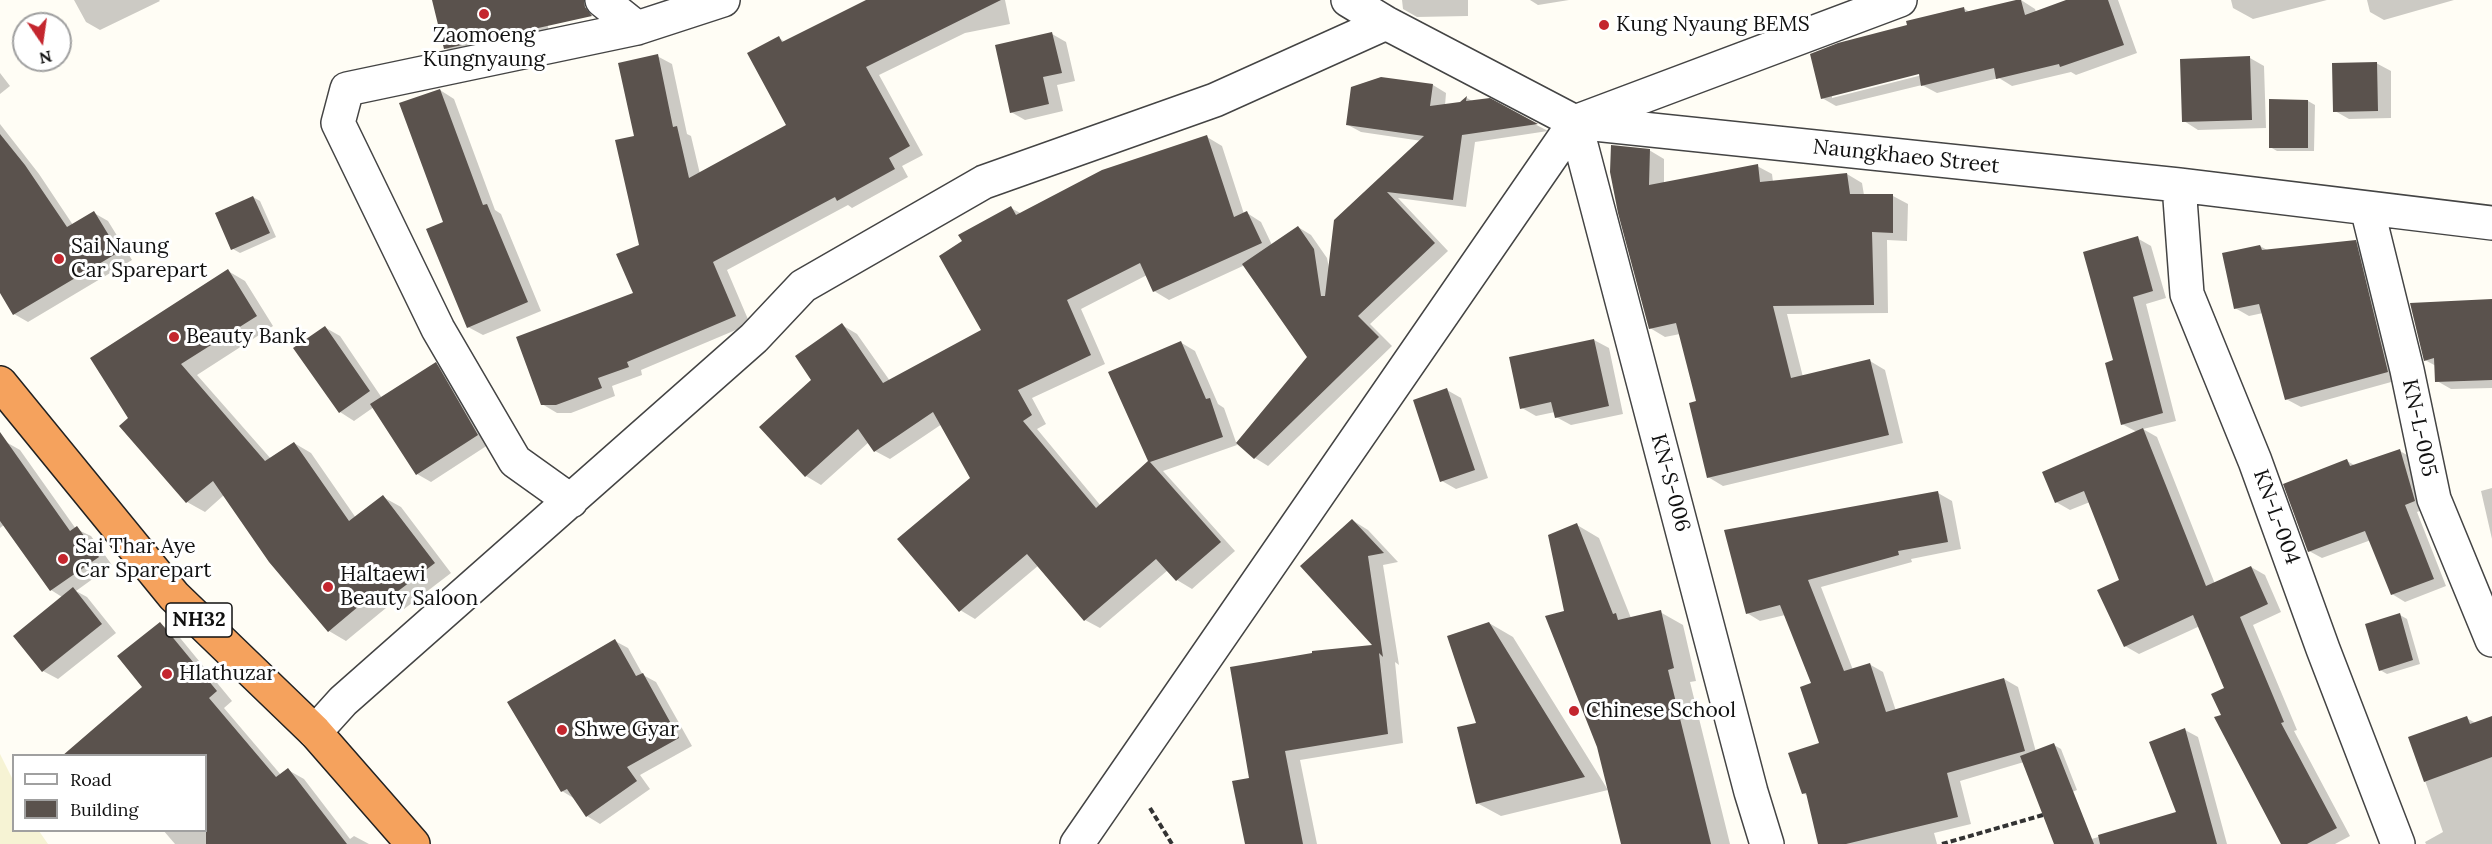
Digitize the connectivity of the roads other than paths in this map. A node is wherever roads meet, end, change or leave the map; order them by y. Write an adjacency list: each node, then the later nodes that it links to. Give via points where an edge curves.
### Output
1 (602, 0): 6 (street)
2 (723, 0): 6 (street)
3 (1348, 0): 5 (street, Naungkhaeo Street)
4 (1900, 0): 7 (street)
5 (1386, 23): 7 (street, Naungkhaeo Street); 12 (street, via 1215,100 984,182 803,286 754,338)
6 (637, 28): 12 (street, via 347,89 338,123 438,329 515,462)
7 (1575, 122): 8 (street, Naungkhaeo Street); 16 (street); 17 (street, KN-S-006)
8 (2178, 185): 9 (street, Naungkhaeo Street); 18 (street, KN-L-004, via 2187,294 2255,461)
9 (2367, 208): 10 (street, Naungkhaeo Street); 13 (street, KN-L-005, via 2408,370 2434,499)
10 (2492, 223)
11 (0, 383): 14 (highway, NH32, via 174,596)
12 (571, 501): 14 (street, via 343,701)
13 (2492, 640)
14 (315, 732): 15 (highway, NH32)
15 (413, 844)
16 (1077, 844)
17 (1767, 844)
18 (2398, 844)

